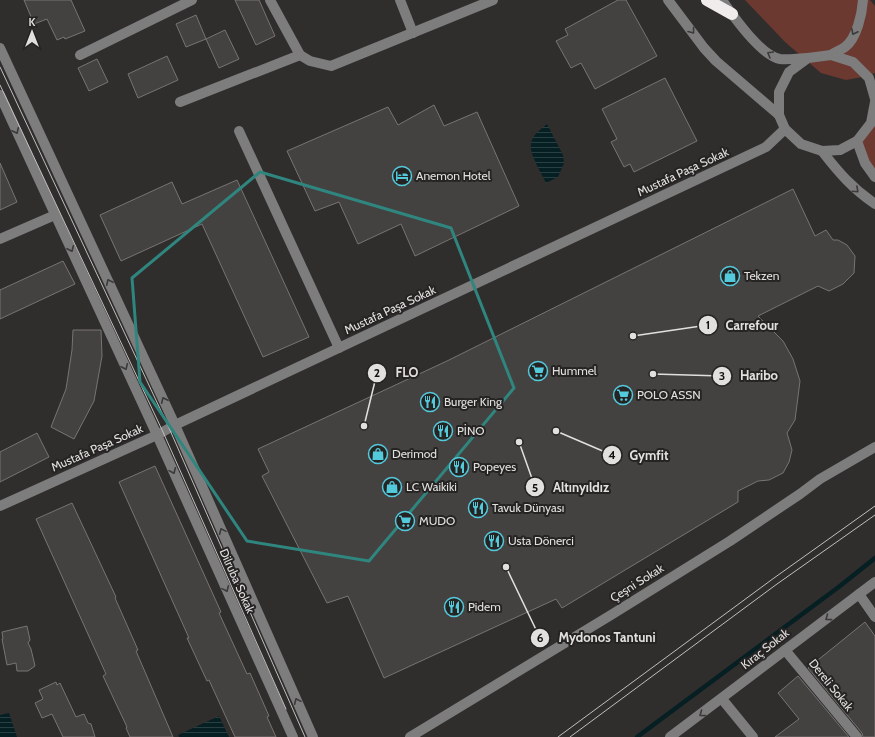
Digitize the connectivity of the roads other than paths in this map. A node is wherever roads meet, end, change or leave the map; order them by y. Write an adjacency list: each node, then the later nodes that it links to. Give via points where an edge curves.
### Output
1 (192, 0): 12 (street)
2 (270, 0): 13 (street)
3 (400, 0): 10 (street)
4 (493, 0): 10 (street)
5 (668, 0): 19 (street, one-way to 19, via 716,61)
6 (707, 0): 9 (highway)
7 (722, 0): 9 (street)
8 (863, 0): 14 (street, one-way to 14, via 862,14 855,32 846,46)
9 (732, 14): 15 (street, one-way to 9, via 779,59 761,49)
10 (413, 33): 13 (street, via 331,66 310,61)
11 (0, 48): 29 (street, one-way to 11)
12 (80, 55)
13 (300, 55): 18 (street)
14 (831, 55): 15 (street); 17 (street, via 853,62 869,78)
15 (808, 58): 19 (street, via 789,72 779,92)
16 (0, 95): 26 (street, Dilruba Sokak, one-way to 26)
17 (875, 101): 22 (street, via 871,123)
18 (180, 102)
19 (779, 115): 20 (street)
20 (785, 129): 23 (street, via 801,144); 28 (street, Mustafa Paşa Sokak, via 766,147)
21 (240, 131): 28 (street)
22 (857, 141): 23 (street, via 840,150); 24 (street, via 865,163)
23 (822, 151): 25 (street, one-way to 25, via 839,174)
24 (875, 177)
25 (875, 204)
26 (56, 215): 27 (street); 30 (street, Dilruba Sokak, one-way to 30)
27 (0, 239)
28 (339, 348): 29 (street, Mustafa Paşa Sokak)
29 (175, 425): 30 (street, Mustafa Paşa Sokak); 39 (street, one-way to 29)
30 (157, 435): 32 (street, Mustafa Paşa Sokak); 38 (street, Dilruba Sokak, one-way to 38)
31 (875, 447): 40 (street, Çeşni Sokak, via 820,479 730,540 611,615)
32 (0, 506)
33 (875, 582): 34 (street, Kıraç Sokak)
34 (859, 594): 35 (street); 36 (street, Kıraç Sokak, one-way to 36)
35 (875, 617)
36 (785, 650): 37 (street, Kıraç Sokak); 43 (street, Dereli Sokak)
37 (722, 699): 41 (street, Kıraç Sokak, one-way to 41); 42 (street)
38 (293, 737)
39 (313, 737)
40 (410, 737)
41 (670, 737)
42 (753, 737)
43 (857, 737)

